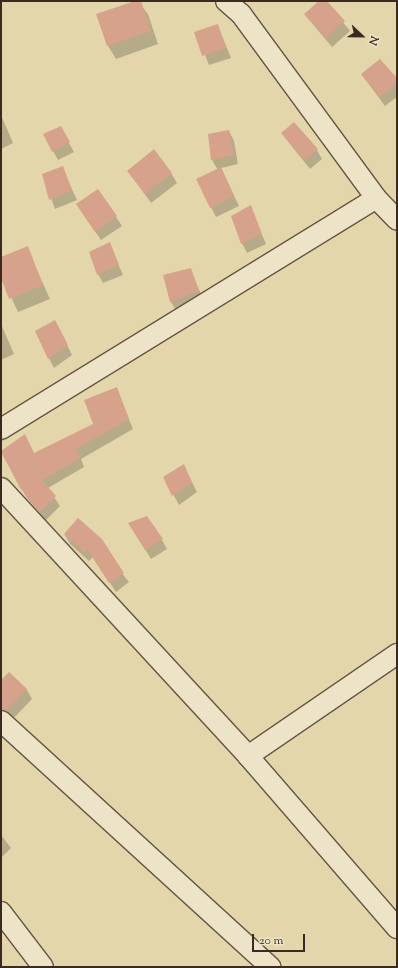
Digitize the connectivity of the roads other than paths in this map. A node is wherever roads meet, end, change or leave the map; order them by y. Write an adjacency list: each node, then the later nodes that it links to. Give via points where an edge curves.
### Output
1 (226, 1): 2 (street, via 241,14)
2 (376, 198): 3 (street); 4 (street)
3 (397, 220)
4 (1, 429)
5 (1, 488): 8 (street)
6 (397, 654): 8 (street)
7 (1, 721): 12 (street)
8 (248, 756): 10 (street)
9 (1, 912): 11 (street)
10 (397, 928)
11 (43, 967)
12 (270, 967)

